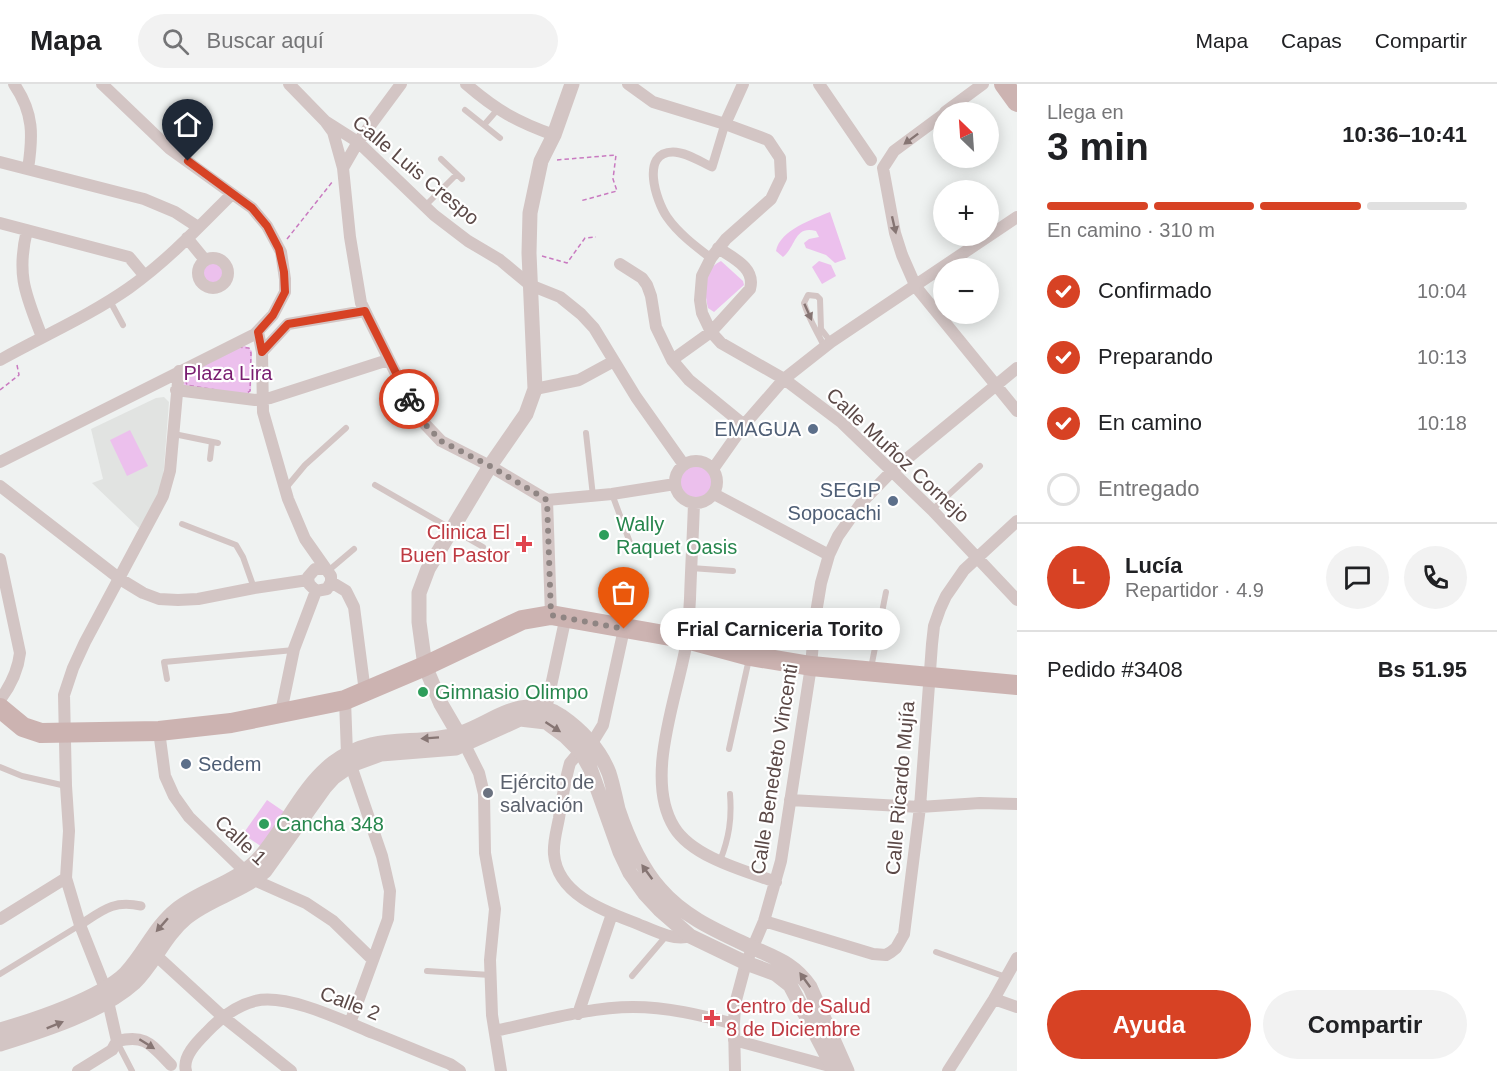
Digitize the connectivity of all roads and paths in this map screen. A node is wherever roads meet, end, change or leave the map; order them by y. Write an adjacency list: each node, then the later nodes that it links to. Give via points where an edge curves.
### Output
1 (14, 84): 28 (street, via 30,122 32,141)
2 (102, 84): 29 (street, via 170,149)
3 (289, 84): 16 (street, Calle Luis Crespo)
4 (466, 84): 14 (street)
5 (572, 84): 20 (street)
6 (628, 84): 18 (street, via 653,102)
7 (743, 84): 18 (street)
8 (819, 84): 24 (street)
9 (982, 84): 12 (street)
10 (1004, 84): 13 (main road)
11 (396, 86): 22 (street)
12 (958, 102)
13 (1017, 102)
14 (498, 109): 19 (lane); 20 (street, via 514,120)
15 (465, 110): 19 (lane)
16 (325, 121): 22 (street, Calle Luis Crespo); 27 (street, via 333,132)
17 (933, 121): 46 (street, one-way to 46, via 894,151 883,168 895,233)
18 (725, 124): 38 (street, via 768,140 780,158 781,178 771,199); 41 (street, via 712,167 675,152 660,157 654,170 653,182 667,217)
19 (484, 125): 21 (lane)
20 (554, 135): 25 (street)
21 (500, 138)
22 (358, 141): 27 (street); 31 (street, Calle Luis Crespo)
23 (441, 159): 31 (lane, via 460,177)
24 (871, 160)
25 (541, 161): 30 (path, via 616,155 617,191); 40 (street, via 530,213)
26 (0, 162): 28 (street)
27 (342, 168): 39 (path); 48 (street, via 354,266)
28 (27, 169): 34 (street, via 144,200 175,212)
29 (231, 195): 34 (street); 39 (street, via 258,214)
30 (580, 201)
31 (425, 206): 45 (street, Calle Luis Crespo)
32 (1017, 217): 46 (street)
33 (0, 223): 35 (street)
34 (198, 227): 37 (street)
35 (27, 230): 44 (street, via 129,257); 52 (street, via 21,272)
36 (596, 237): 40 (path, via 585,238 567,263)
37 (188, 238): 42 (street); 44 (street)
38 (718, 248): 41 (street); 51 (street, via 746,268 752,282)
39 (279, 249): 50 (street, via 285,292)
40 (529, 253): 45 (street)
41 (711, 258): 51 (street, via 699,287 702,313)
42 (205, 260)
43 (620, 264): 58 (street, via 646,285 656,327)
44 (144, 275): 47 (street)
45 (530, 285): 59 (street, Calle Luis Crespo, via 577,309); 64 (street)
46 (916, 287): 53 (street); 63 (street)
47 (110, 300): 49 (lane); 52 (street)
48 (365, 311): 54 (street, via 288,324); 57 (street)
49 (123, 325)
50 (258, 332): 54 (street); 61 (street)
51 (711, 332): 58 (street); 62 (street, Calle Muñoz Cornejo, via 720,343)
52 (42, 337): 55 (street)
53 (828, 345): 53 (lane, one-way to 53, via 821,329 820,299 808,295 806,311); 62 (street)
54 (262, 352): 67 (street)
55 (13, 353): 56 (street); 65 (path, via 19,375)
56 (0, 360)
57 (388, 360): 67 (street); 76 (street, via 411,404 441,441)
58 (672, 360): 69 (street, via 689,380)
59 (614, 361): 64 (street, via 579,380); 75 (street, Calle Luis Crespo)
60 (1017, 368): 63 (street, Calle Benedeto Vincenti)
61 (183, 372): 61 (path, via 187,385 244,395 250,391 251,353 249,348 238,348); 66 (street); 74 (street)
62 (784, 379): 69 (street); 79 (street, Calle Muñoz Cornejo, via 840,422)
63 (996, 386): 68 (street); 79 (street, Calle Benedeto Vincenti)
64 (535, 389): 76 (street, via 526,414)
65 (0, 390)
66 (176, 390): 67 (street); 72 (street)
67 (262, 399): 83 (street)
68 (1017, 411)
69 (744, 425): 78 (street)
70 (346, 428): 83 (lane)
71 (586, 433): 86 (lane)
72 (174, 434): 73 (lane, via 215,442); 102 (street, via 163,496)
73 (210, 459)
74 (0, 462)
75 (684, 465): 78 (street, via 696,461); 80 (street)
76 (490, 466): 87 (street); 92 (street)
77 (980, 466): 89 (lane)
78 (712, 469): 85 (street, via 717,484)
79 (892, 471): 89 (street, Calle Muñoz Cornejo); 96 (street, Calle Benedeto Vincenti, via 855,511)
80 (675, 484): 84 (street); 88 (street, via 679,495)
81 (375, 485): 92 (lane)
82 (0, 486): 102 (street)
83 (285, 489): 101 (street, via 305,539)
84 (612, 494): 86 (street); 94 (lane)
85 (714, 494): 88 (street); 96 (street)
86 (593, 496): 87 (street)
87 (547, 500): 108 (street)
88 (694, 504): 99 (street)
89 (932, 510): 97 (street, Calle Muñoz Cornejo)
90 (1017, 521): 97 (street, Calle Ricardo Mujía)
91 (182, 524): 104 (lane, via 236,545)
92 (453, 529): 93 (lane); 113 (street, via 423,579 419,593)
93 (483, 547)
94 (632, 548)
95 (354, 549): 101 (lane)
96 (829, 555): 114 (street, Calle Benedeto Vincenti, via 821,583)
97 (976, 557): 107 (street, Calle Muñoz Cornejo); 116 (street, Calle Ricardo Mujía, via 954,583 940,609 934,626)
98 (1, 564): 120 (street, via 20,653 11,685)
99 (691, 568): 100 (lane); 110 (street)
100 (733, 571)
101 (328, 574): 103 (street, via 318,568); 105 (street, via 324,591); 119 (street, via 346,591 354,607)
102 (120, 579): 104 (street, via 159,599 198,599); 126 (street, via 73,668 64,695)
103 (308, 580): 104 (street); 105 (street)
104 (254, 588)
105 (316, 591): 111 (street)
106 (886, 592): 115 (lane)
107 (1017, 600)
108 (559, 616): 109 (main road); 113 (main road, via 522,620); 123 (street)
109 (624, 629): 110 (main road); 128 (street, via 603,725)
110 (687, 639): 112 (main road); 137 (street, via 664,742 665,802 681,836)
111 (294, 650): 117 (lane, via 164,662); 124 (street)
112 (750, 656): 114 (main road); 129 (lane)
113 (425, 666): 119 (main road); 127 (street)
114 (811, 666): 115 (main road); 134 (street, Calle Benedeto Vincenti)
115 (870, 671): 116 (main road)
116 (930, 676): 118 (main road); 136 (street, Calle Ricardo Mujía)
117 (166, 679)
118 (1017, 686)
119 (365, 692): 121 (main road)
120 (0, 699)
121 (345, 700): 124 (main road); 130 (street)
122 (0, 708): 126 (main road, via 23,727)
123 (546, 709): 127 (street, via 519,708 504,713); 128 (street, via 559,714)
124 (281, 712): 125 (main road, via 231,723)
125 (159, 731): 126 (main road); 138 (street, Calle 1, via 165,776 174,796 189,817)
126 (65, 734): 132 (street)
127 (462, 739): 128 (street, one-way to 128, via 530,719 552,725); 130 (street, via 382,741); 156 (street, via 480,773 484,794 485,853 495,909)
128 (586, 747): 142 (street, via 570,763 554,848 555,863 567,886); 147 (street, via 611,832 630,873 659,909); 148 (street, one-way to 128, via 678,908 655,883 632,846 608,771)
129 (729, 749)
130 (349, 760): 138 (street, via 332,764 318,777); 152 (street, via 390,891 388,919)
131 (0, 767): 132 (lane)
132 (66, 786): 139 (street)
133 (730, 794): 137 (lane, via 730,830)
134 (789, 800): 136 (street); 140 (street, Calle Benedeto Vincenti)
135 (1017, 804): 136 (street)
136 (920, 807): 144 (street, Calle Ricardo Mujía, via 904,934 891,952 873,954)
137 (720, 862): 140 (street)
138 (249, 876): 149 (street, via 176,910 160,927); 152 (street, Calle 1, via 306,903 333,921)
139 (66, 878): 143 (street); 145 (street)
140 (776, 882): 144 (street, Calle Benedeto Vincenti)
141 (141, 906): 145 (street, via 111,905)
142 (612, 914): 146 (street); 162 (street)
143 (0, 919)
144 (764, 921): 148 (street, Calle Benedeto Vincenti)
145 (80, 925): 155 (lane); 159 (street)
146 (668, 934): 147 (street); 157 (lane)
147 (690, 936): 153 (street)
148 (753, 948): 153 (street, Calle Benedeto Vincenti); 172 (street, one-way to 148, via 802,975)
149 (151, 950): 159 (street); 163 (street)
150 (936, 952): 158 (lane)
151 (1017, 958): 158 (street)
152 (373, 960): 164 (street)
153 (746, 963): 165 (street, Calle Benedeto Vincenti); 172 (street, via 776,974 790,985)
154 (427, 971): 156 (lane)
155 (0, 974)
156 (490, 975): 167 (street)
157 (632, 976)
158 (1006, 977): 160 (street)
159 (106, 994): 166 (street); 169 (street); 170 (street, one-way to 159, via 46,1029)
160 (994, 999): 161 (street); 180 (street)
161 (1017, 1007)
162 (578, 1014): 165 (street, via 632,1007 689,1012); 167 (street)
163 (222, 1016): 164 (street, Calle 2, via 255,1001 268,1000 294,1004); 175 (street, via 193,1048 184,1063); 176 (street)
164 (350, 1023): 177 (street, Calle 2)
165 (734, 1024): 168 (street, Calle Benedeto Vincenti)
166 (0, 1030)
167 (495, 1031): 178 (street)
168 (734, 1040): 172 (street); 179 (street, Calle Benedeto Vincenti)
169 (117, 1041): 171 (street, one-way to 171, via 149,1041); 173 (street, via 112,1050); 174 (lane)
170 (0, 1044)
171 (171, 1065)
172 (841, 1070)
173 (78, 1071)
174 (132, 1071)
175 (186, 1071)
176 (291, 1071)
177 (460, 1071)
178 (501, 1071)
179 (735, 1071)
180 (948, 1071)

